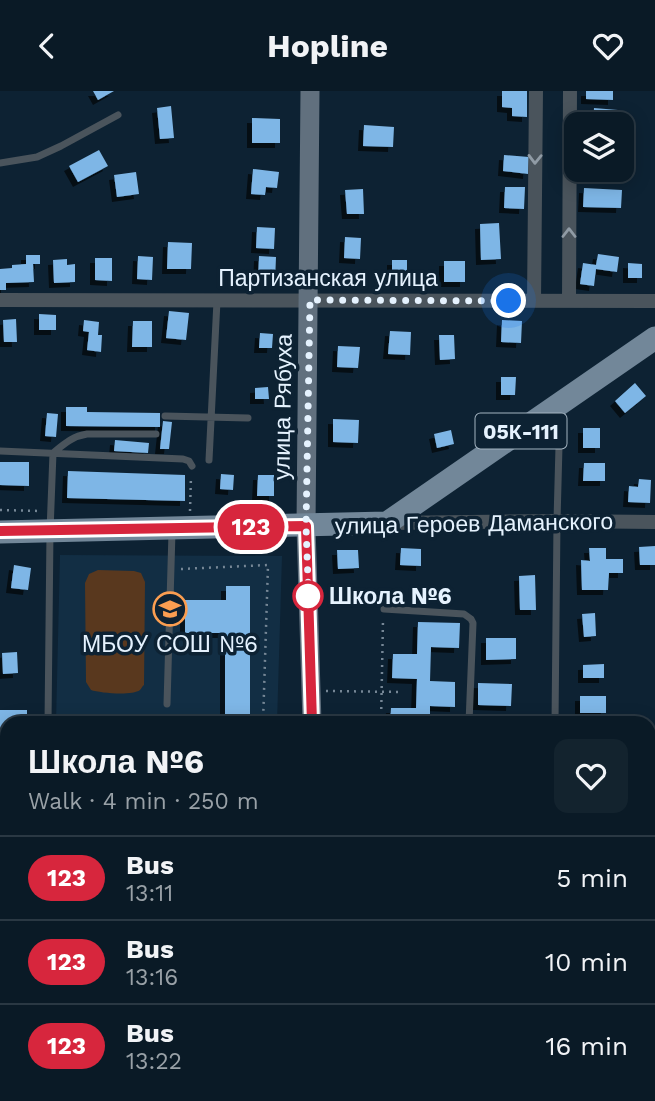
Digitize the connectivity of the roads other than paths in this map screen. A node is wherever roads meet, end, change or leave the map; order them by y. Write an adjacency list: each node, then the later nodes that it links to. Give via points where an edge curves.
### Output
1 (310, 91): 7 (main road, улица Рябуха)
2 (536, 91): 10 (street, one-way to 10)
3 (570, 91): 11 (street, one-way to 3)
4 (118, 115): 5 (lane, via 37,157)
5 (0, 163)
6 (0, 300): 9 (street, Партизанская улица)
7 (310, 300): 9 (street, Партизанская улица); 10 (street, Партизанская улица); 26 (main road, улица Рябуха)
8 (655, 300): 11 (street, Партизанская улица)
9 (217, 301): 15 (lane)
10 (534, 301): 11 (street, Партизанская улица)
11 (569, 301)
12 (655, 338): 13 (main road, 05К-111)
13 (560, 404): 23 (lane); 25 (main road, 05К-111)
14 (165, 416): 15 (lane)
15 (211, 417): 16 (lane); 20 (lane)
16 (248, 418)
17 (156, 434): 19 (lane, via 78,435)
18 (0, 451): 19 (lane)
19 (53, 453): 21 (lane, via 183,459); 28 (lane)
20 (209, 460)
21 (192, 466)
22 (181, 521): 26 (main road, улица Героев Даманского); 28 (main road, улица Героев Даманского); 30 (lane, via 171,569)
23 (556, 521): 24 (street, улица Героев Даманского); 25 (street, улица Героев Даманского); 34 (lane)
24 (655, 522)
25 (387, 523): 26 (main road, улица Героев Даманского)
26 (306, 526): 32 (main road, улица Рябуха)
27 (0, 531): 28 (main road, улица Героев Даманского)
28 (50, 531): 31 (lane)
29 (384, 609): 33 (lane, via 464,614 471,619)
30 (167, 704)
31 (48, 716)
32 (312, 716)
33 (468, 716)
34 (555, 716)

